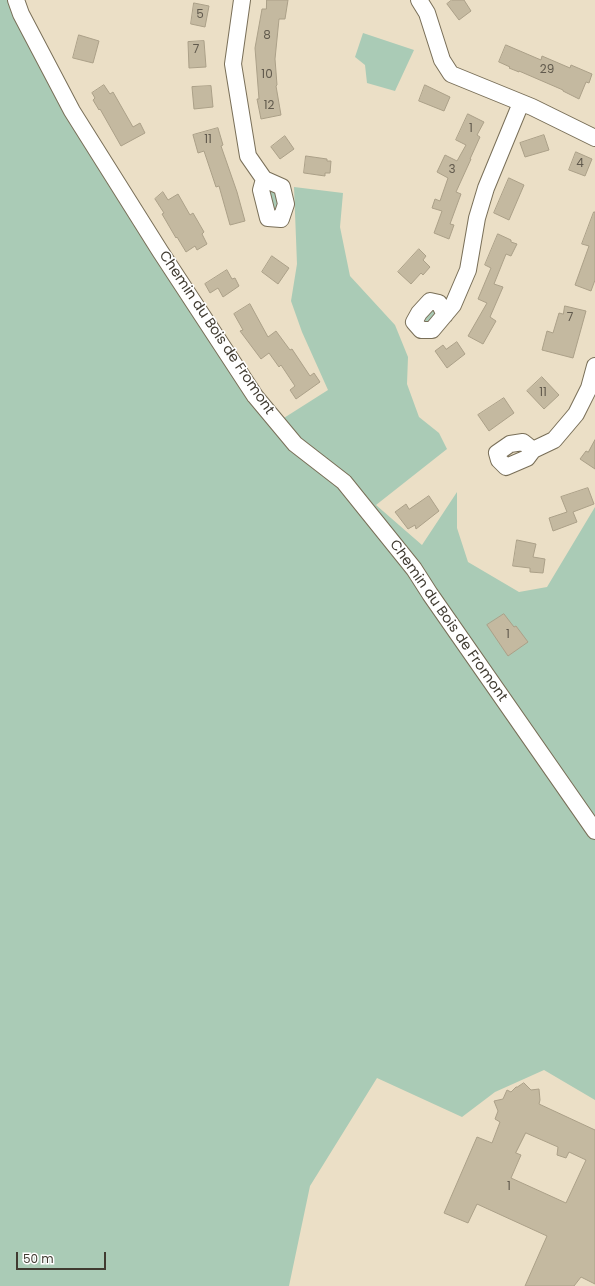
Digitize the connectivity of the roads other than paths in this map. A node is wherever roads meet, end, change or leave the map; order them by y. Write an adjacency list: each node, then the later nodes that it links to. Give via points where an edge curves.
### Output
1 (16, 0): 10 (street, Chemin du Bois de Fromont, via 72,111 255,396 295,444 344,482 414,569)
2 (242, 0): 6 (street, via 233,64 248,156)
3 (419, 0): 4 (street, via 427,13 442,60 451,74)
4 (521, 103): 5 (street); 7 (street, via 486,188 477,218 468,270 453,305)
5 (595, 138)
6 (264, 179)
7 (445, 315)
8 (595, 366): 9 (street, via 589,388 576,414 554,440)
9 (533, 450)
10 (595, 831)

